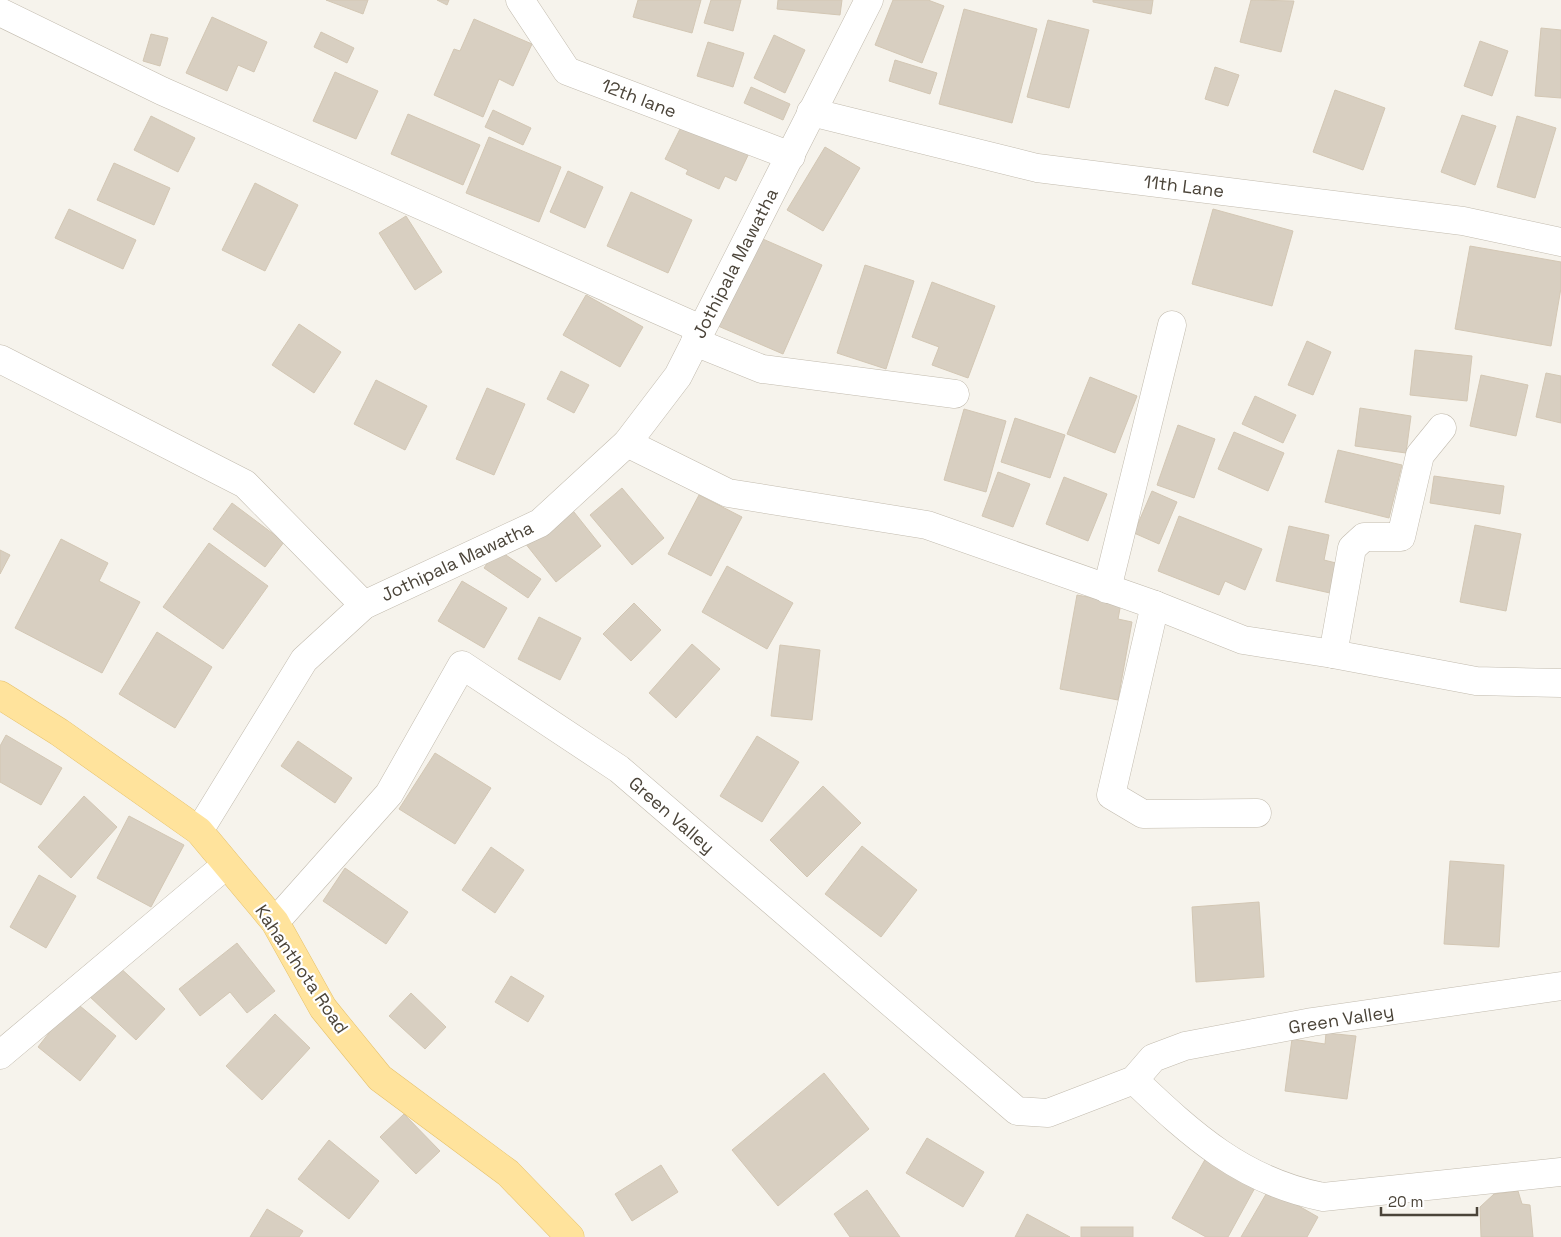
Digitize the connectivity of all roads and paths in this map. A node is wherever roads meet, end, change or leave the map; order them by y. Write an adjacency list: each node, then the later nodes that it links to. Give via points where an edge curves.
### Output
1 (520, 0): 5 (street, 12th lane, via 567,71)
2 (869, 0): 4 (street, Jothipala Mawatha)
3 (0, 12): 8 (street, via 162,91)
4 (811, 112): 5 (street, Jothipala Mawatha); 6 (street, 11th Lane, via 1037,168 1463,221)
5 (791, 156): 8 (street, Jothipala Mawatha)
6 (1561, 242)
7 (1172, 325): 13 (street)
8 (698, 335): 10 (street, via 762,369); 12 (street, Jothipala Mawatha, via 678,376)
9 (0, 359): 14 (street, via 245,484)
10 (955, 394)
11 (1442, 428): 16 (street, via 1420,455 1401,537 1364,537 1352,548)
12 (627, 443): 13 (street, via 728,493 927,525); 14 (street, Jothipala Mawatha, via 540,523)
13 (1107, 589): 15 (street)
14 (364, 605): 20 (street, Jothipala Mawatha, via 304,660)
15 (1155, 606): 16 (street, via 1243,640); 19 (street, via 1111,796 1143,814)
16 (1333, 654): 17 (street, via 1476,681)
17 (1561, 683)
18 (0, 695): 20 (main road, Kahanthota Road, via 59,732)
19 (1257, 813)
20 (199, 831): 21 (main road, Kahanthota Road)
21 (226, 865): 22 (main road, Kahanthota Road); 24 (street)
22 (275, 922): 25 (street, Green Valley, via 389,794 462,665 619,769 1017,1111 1048,1113); 27 (main road, Kahanthota Road, via 323,1008 380,1078 508,1172)
23 (1561, 986): 25 (street, Green Valley, via 1312,1022 1185,1046 1153,1058)
24 (0, 1055)
25 (1134, 1080): 26 (street, via 1212,1150 1294,1192 1323,1198)
26 (1561, 1172)
27 (570, 1237)

